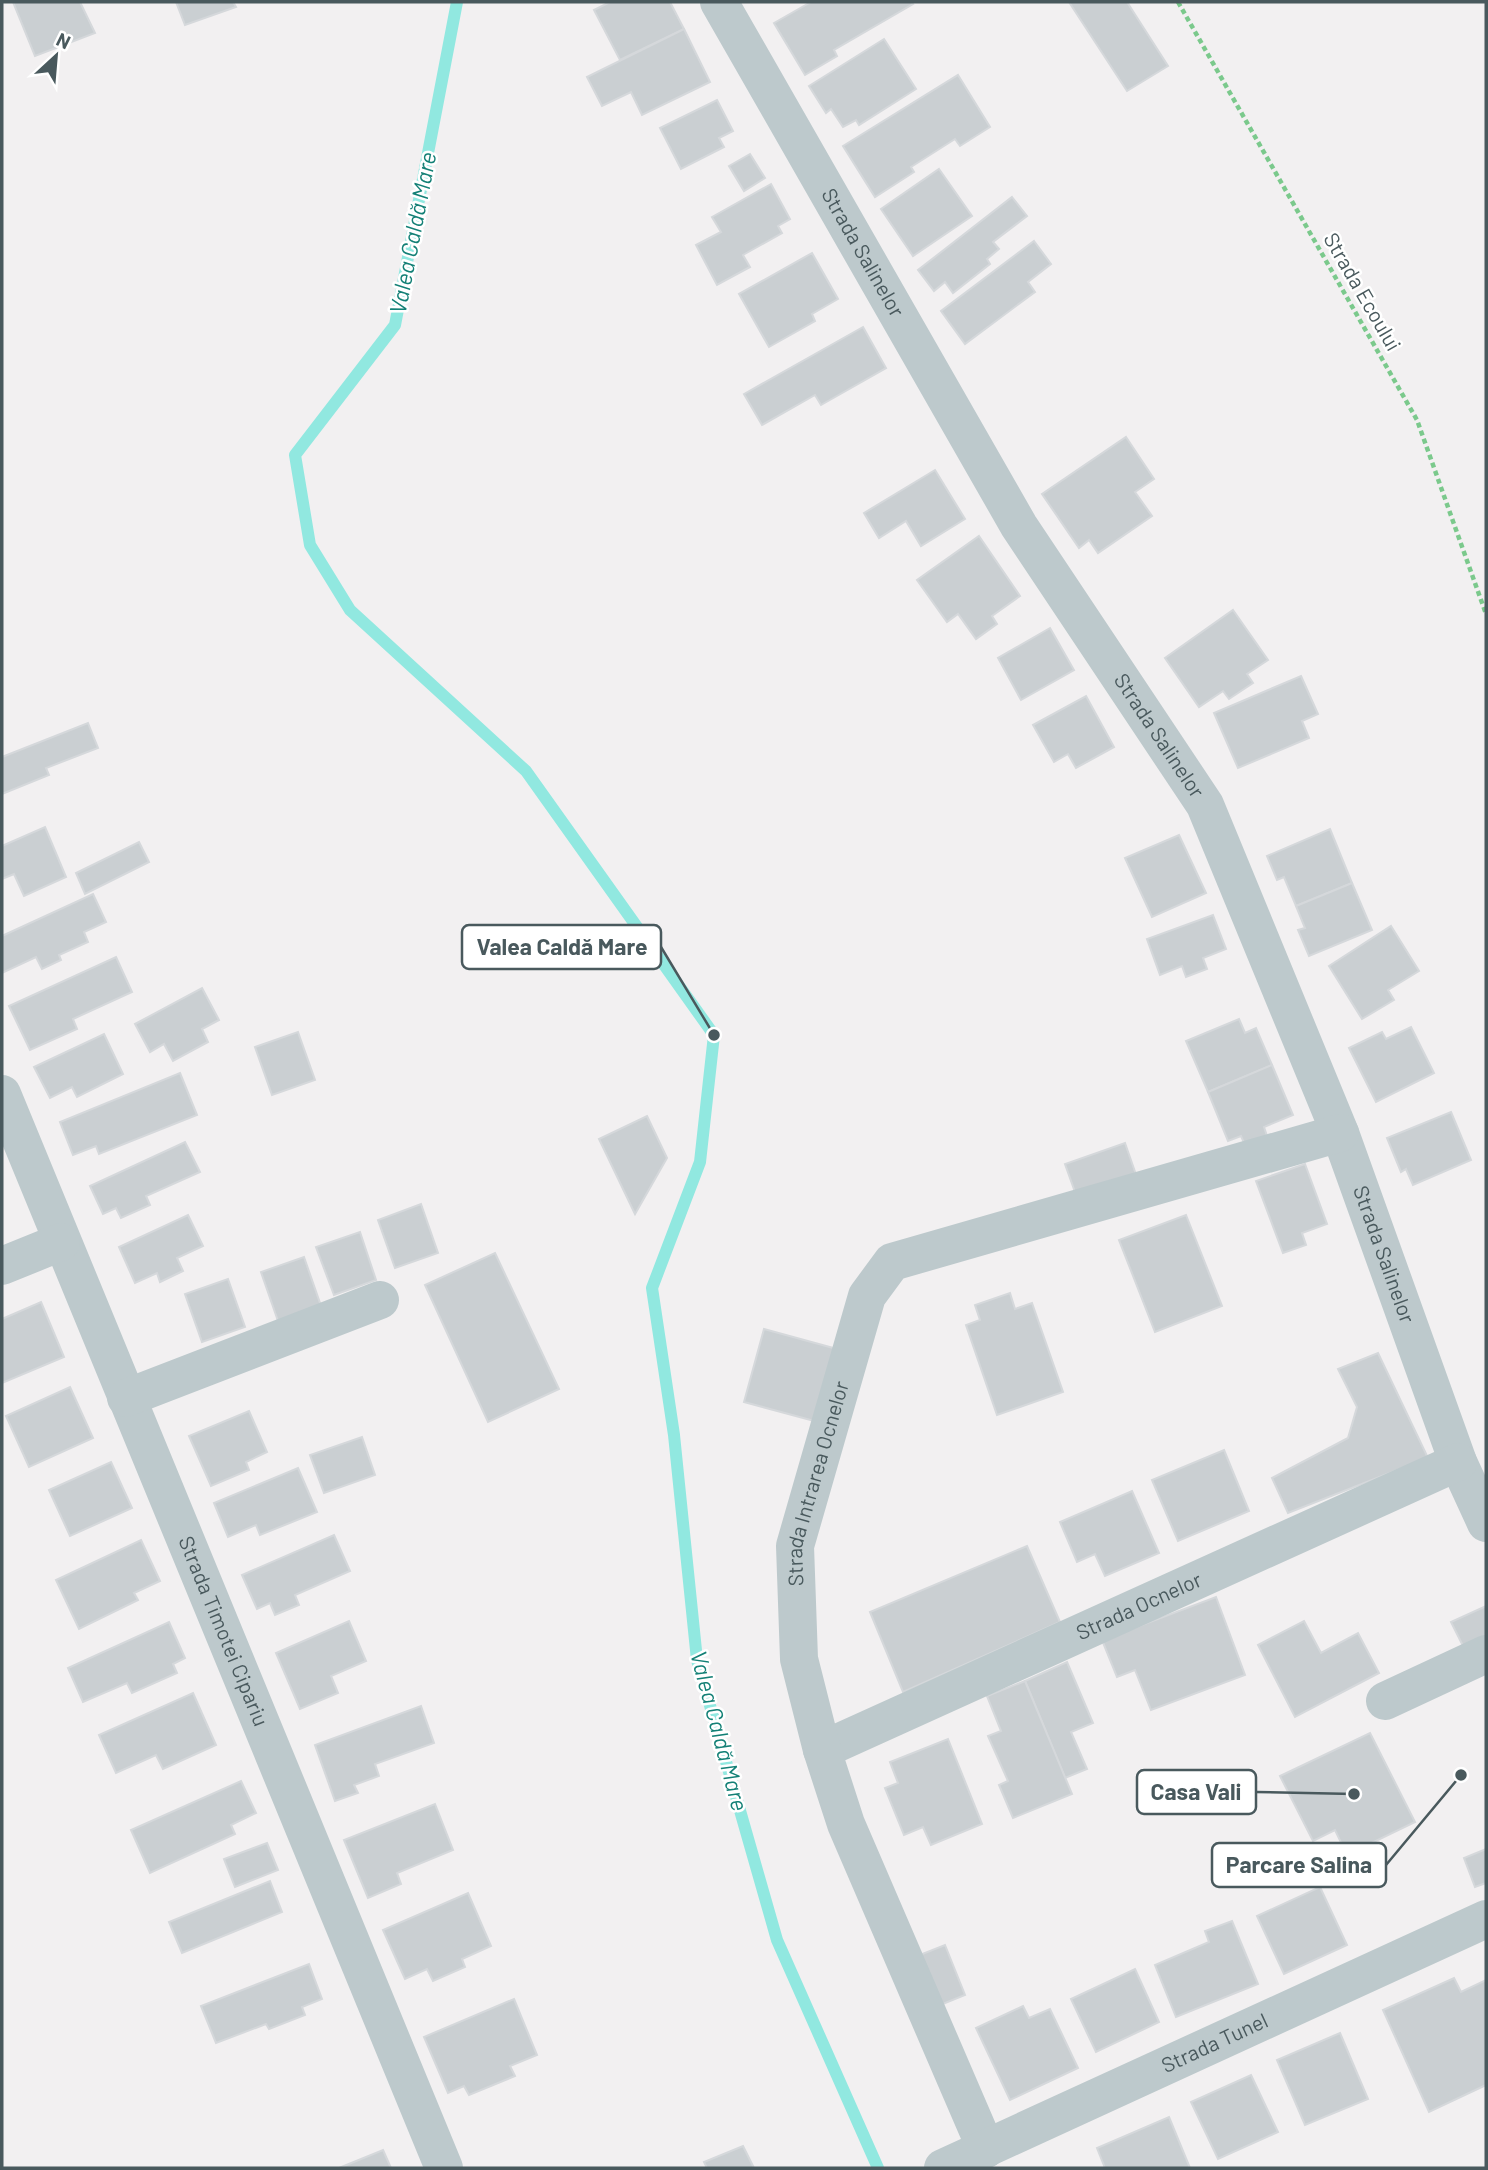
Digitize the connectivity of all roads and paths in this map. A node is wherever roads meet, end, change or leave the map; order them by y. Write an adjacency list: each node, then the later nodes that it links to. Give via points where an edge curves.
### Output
1 (719, 2): 5 (street, Strada Salinelor, via 1020,526 1205,804)
2 (1178, 2): 3 (path, Strada Ecoului, via 1416,420)
3 (1486, 614)
4 (2, 1094): 6 (street, Strada Timotei Cipariu)
5 (1339, 1133): 10 (street, Strada Salinelor); 14 (street, Strada Intrarea Ocnelor, via 892,1262 867,1296 794,1546 799,1659)
6 (61, 1242): 7 (street); 9 (street, Strada Timotei Cipariu)
7 (2, 1266)
8 (380, 1300): 9 (street)
9 (126, 1398): 17 (street, Strada Timotei Cipariu)
10 (1458, 1462): 11 (street, Strada Salinelor); 14 (street, Strada Ocnelor)
11 (1486, 1523)
12 (1486, 1654): 13 (street)
13 (1385, 1701)
14 (822, 1750): 16 (street, Strada Intrarea Ocnelor, via 846,1824)
15 (1486, 1919): 16 (street, Strada Tunel)
16 (986, 2148): 18 (street, Strada Tunel)
17 (444, 2168)
18 (943, 2168)

